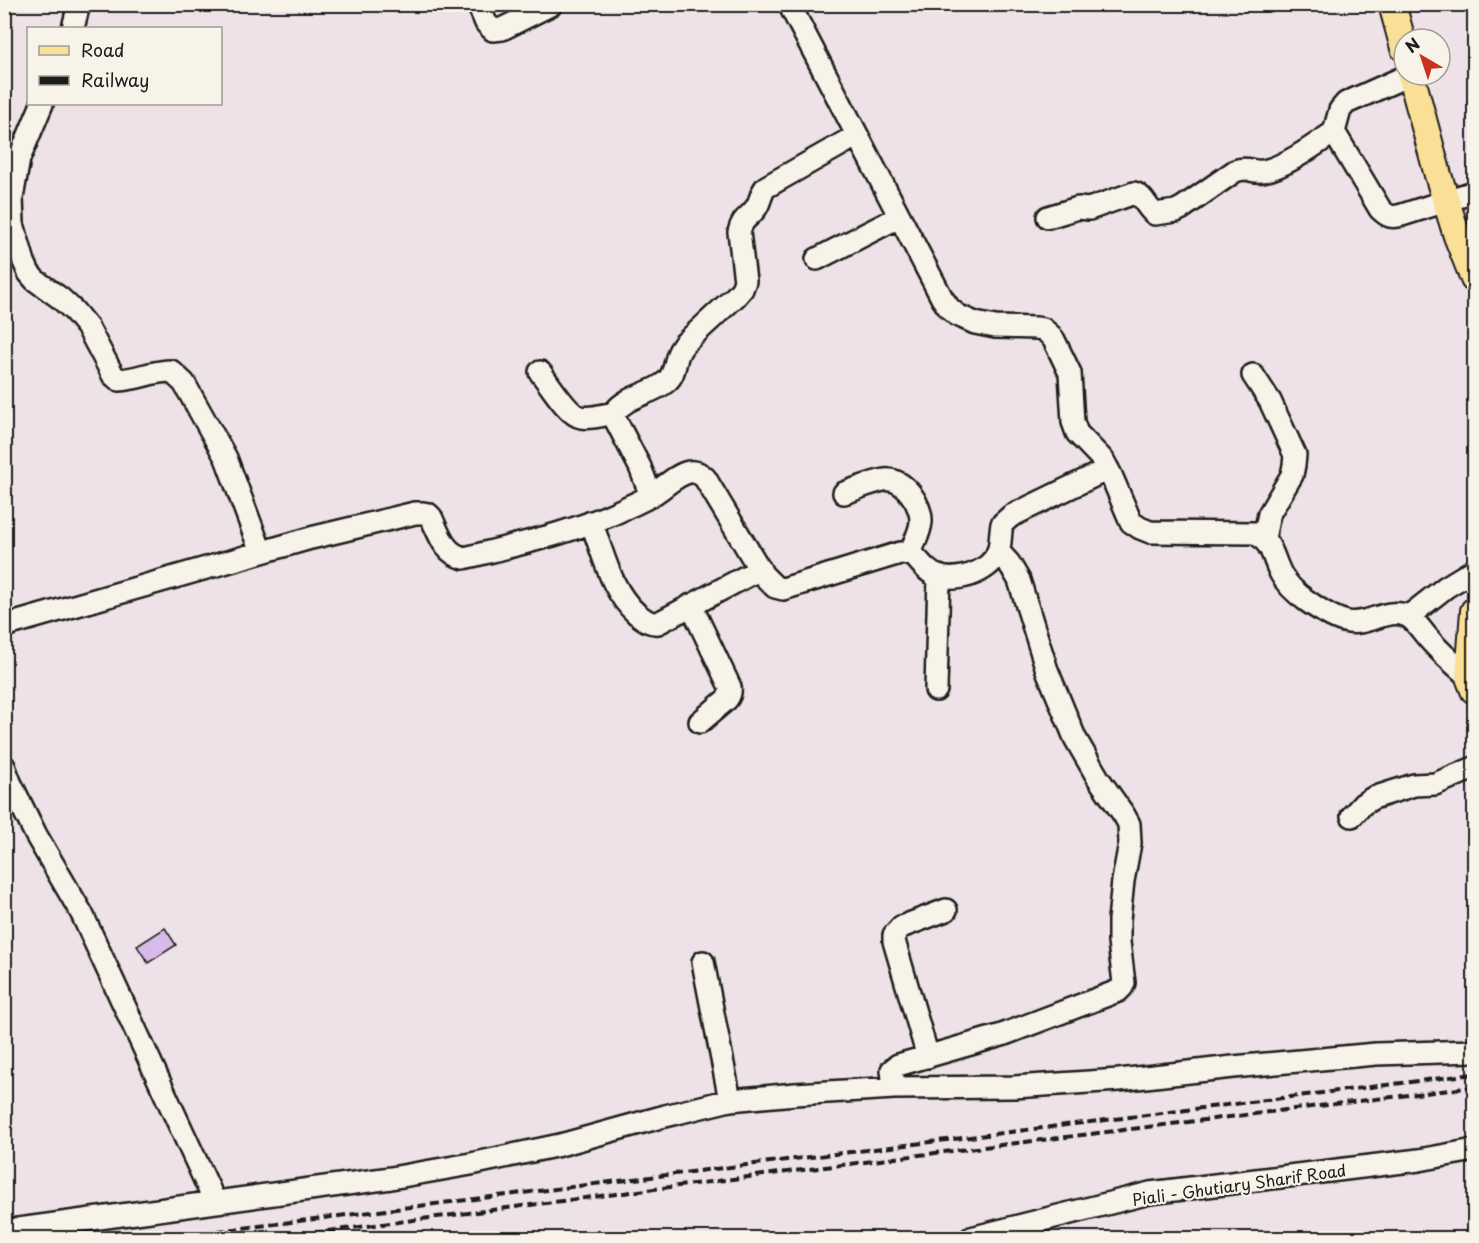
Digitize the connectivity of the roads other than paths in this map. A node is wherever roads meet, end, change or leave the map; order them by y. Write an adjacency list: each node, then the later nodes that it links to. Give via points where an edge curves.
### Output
1 (79, 4): 6 (street)
2 (478, 4): 3 (street, via 493,30)
3 (552, 4)
4 (789, 4): 12 (street)
5 (1392, 4): 7 (main road)
6 (73, 27)
7 (1398, 27)
8 (1392, 83): 11 (street, via 1346,103)
9 (1413, 87): 14 (main road)
10 (42, 105): 28 (street, via 19,159 12,198 13,224 29,273 74,311 119,380 171,370 184,383 226,458)
11 (1334, 132): 14 (street, via 1386,215 1393,218); 16 (street, via 1284,164 1263,171 1235,171 1176,211 1155,214 1134,193 1089,209 1078,208)
12 (856, 136): 15 (street); 21 (street, via 761,192 758,206 745,218 739,232 745,281 742,289 684,344 667,381 618,406)
13 (1474, 192): 14 (street)
14 (1446, 200): 18 (main road)
15 (899, 217): 17 (street); 22 (street, via 942,298 957,315 995,327 1043,329 1050,335 1070,373 1077,433)
16 (1048, 217)
17 (817, 259)
18 (1474, 279)
19 (540, 372): 21 (street, via 576,416)
20 (1253, 375): 26 (street, via 1270,401 1294,455 1292,475 1269,514)
21 (614, 413): 24 (street)
22 (1108, 469): 26 (street, via 1131,522 1140,528 1150,532 1255,533); 27 (street, via 1005,520)
23 (844, 493): 29 (street, via 885,480 903,486 921,517)
24 (651, 495): 25 (street); 30 (street, via 682,474 700,474)
25 (591, 522): 28 (street, via 464,558 445,545 428,514 415,513); 33 (street, via 614,584 640,616 652,624 658,623)
26 (1264, 538): 35 (street, via 1293,590 1336,618 1348,622 1388,614)
27 (998, 551): 32 (street, via 980,571 949,579); 46 (street, via 1019,580 1047,670 1075,738 1129,824 1119,920 1124,983 1118,991 1002,1035)
28 (261, 552): 36 (street)
29 (910, 553): 30 (street, via 886,556 783,589 770,583); 32 (street)
30 (760, 569): 33 (street)
31 (1474, 570): 35 (street)
32 (939, 576): 38 (street)
33 (691, 605): 39 (street, via 731,691)
34 (1474, 611): 37 (main road)
35 (1409, 616): 37 (street)
36 (4, 626)
37 (1472, 684)
38 (936, 690)
39 (700, 722)
40 (4, 766): 50 (street, via 36,835 82,914)
41 (1474, 768): 42 (street, via 1435,784 1414,785 1373,798)
42 (1352, 816)
43 (946, 910): 46 (street, via 901,927 894,935)
44 (704, 962): 48 (street)
45 (1474, 1051): 47 (street, via 1376,1054 1014,1087)
46 (928, 1057): 47 (street, via 894,1067)
47 (894, 1088): 48 (street)
48 (730, 1100): 50 (street, via 471,1164)
49 (1474, 1150): 52 (street, Piali - Ghutiary Sharif Road, via 1150,1193)
50 (215, 1202): 51 (street)
51 (4, 1231)
52 (973, 1238)

